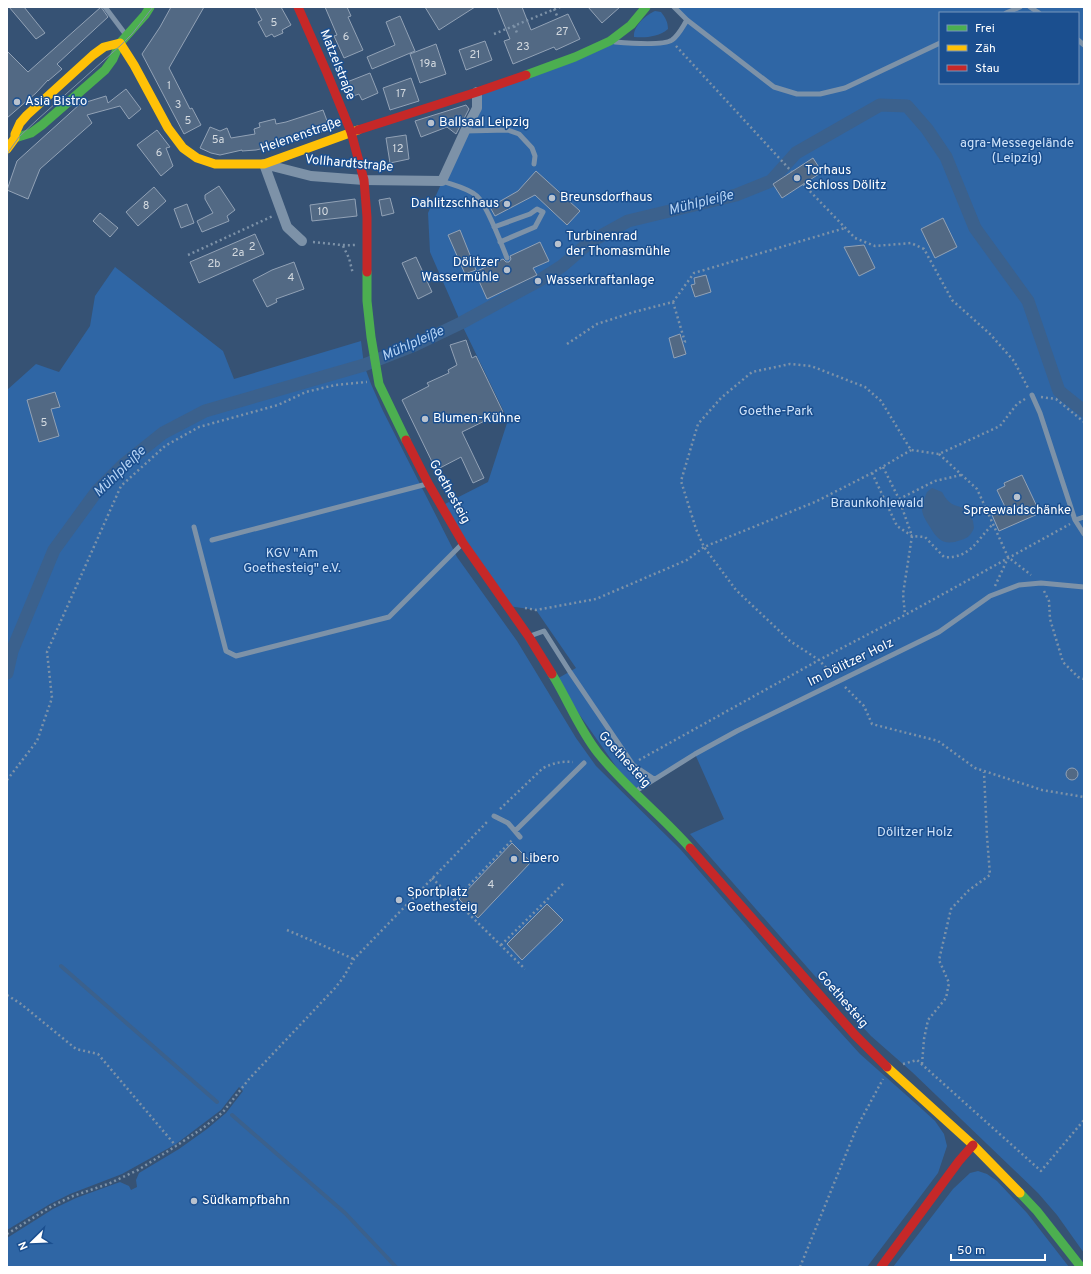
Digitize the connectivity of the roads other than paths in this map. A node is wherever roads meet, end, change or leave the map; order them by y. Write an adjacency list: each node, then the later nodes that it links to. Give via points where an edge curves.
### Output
1 (105, 7): 9 (lane)
2 (150, 7): 9 (main road)
3 (298, 7): 15 (main road, Matzelstraße)
4 (646, 7): 10 (main road, via 631,25)
5 (674, 7): 8 (lane)
6 (1020, 7): 7 (lane)
7 (1008, 12)
8 (687, 20): 10 (lane, via 671,41 648,44); 12 (lane, via 774,87 797,94 820,94 845,88)
9 (127, 36): 11 (main road)
10 (610, 41): 13 (main road, Helenenstraße, via 575,57)
11 (120, 43): 16 (main road, via 104,47 93,55 30,111); 16 (main road, via 105,70 42,125 31,133); 18 (main road, Helenenstraße, via 168,128 183,148 197,158 215,164)
12 (939, 43)
13 (477, 92): 14 (street, via 477,108); 15 (main road, Helenenstraße)
14 (465, 131): 19 (lane, via 508,130 519,134 532,148); 21 (street)
15 (351, 132): 18 (main road, Helenenstraße); 20 (main road, Goethesteig)
16 (11, 137): 17 (main road)
17 (7, 149)
18 (264, 164): 20 (street, Vollhardtstraße, via 312,176); 23 (street, via 287,227)
19 (534, 164)
20 (364, 180): 21 (street, Vollhardtstraße); 27 (main road, Goethesteig, via 367,217 367,301 376,370 379,384 390,408)
21 (442, 181): 22 (lane, via 477,196)
22 (494, 227): 24 (lane); 24 (lane, via 537,209 543,212 535,227)
23 (302, 241)
24 (500, 242): 25 (lane)
25 (507, 258)
26 (1032, 395): 29 (lane)
27 (428, 483): 32 (lane); 33 (main road, Goethesteig)
28 (1084, 517): 29 (lane)
29 (1075, 520): 31 (lane)
30 (194, 527): 33 (lane, via 226,651 236,656 389,617)
31 (1084, 534)
32 (212, 540)
33 (463, 543): 35 (main road, Goethesteig)
34 (1084, 587): 37 (lane, Im Dölitzer Holz, via 1041,583 1019,585 990,596 939,632 737,731)
35 (530, 637): 37 (lane, via 544,631 633,765); 38 (main road, Goethesteig, via 584,733 603,759)
36 (584, 763): 39 (lane, via 518,834 508,823)
37 (654, 779): 38 (lane, Im Dölitzer Holz)
38 (634, 792): 40 (main road, Goethesteig, via 681,838 855,1035)
39 (494, 816)
40 (973, 1145): 41 (main road); 42 (main road, Goethesteig, via 1037,1210)
41 (881, 1267)
42 (1080, 1267)

